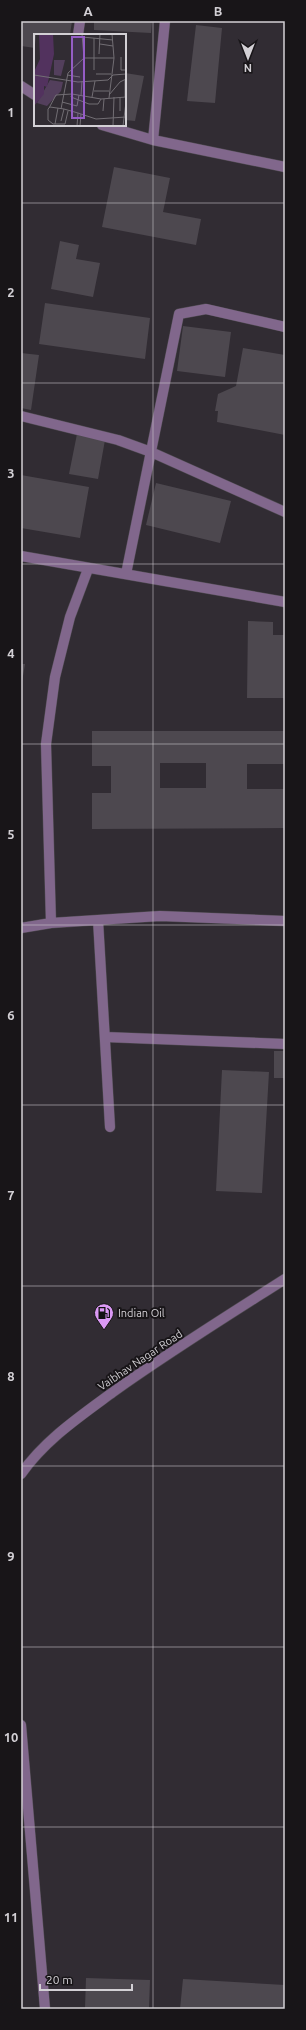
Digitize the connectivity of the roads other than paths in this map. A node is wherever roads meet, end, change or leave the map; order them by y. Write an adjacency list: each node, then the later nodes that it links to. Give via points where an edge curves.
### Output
1 (80, 21): 3 (street)
2 (165, 21): 7 (street)
3 (78, 34)
4 (21, 86): 5 (street)
5 (34, 94)
6 (105, 126): 7 (street)
7 (153, 140): 8 (street)
8 (285, 167)
9 (285, 327): 11 (street, via 206,309 179,314)
10 (21, 416): 11 (street, via 118,440)
11 (151, 452): 12 (street); 15 (street)
12 (285, 512)
13 (21, 556): 14 (street)
14 (88, 569): 15 (street); 19 (street, via 70,617 55,677 46,744)
15 (126, 574): 16 (street)
16 (285, 602)
17 (98, 920): 18 (street, via 160,916); 19 (street); 21 (street)
18 (285, 921)
19 (51, 923): 20 (street)
20 (21, 928)
21 (105, 1037): 22 (street); 23 (street)
22 (285, 1044)
23 (110, 1127)
24 (285, 1279): 25 (street, Vaibhav Nagar Road, via 142,1372 65,1427 31,1460)
25 (21, 1474)
26 (21, 1725): 27 (street)
27 (45, 2009)

